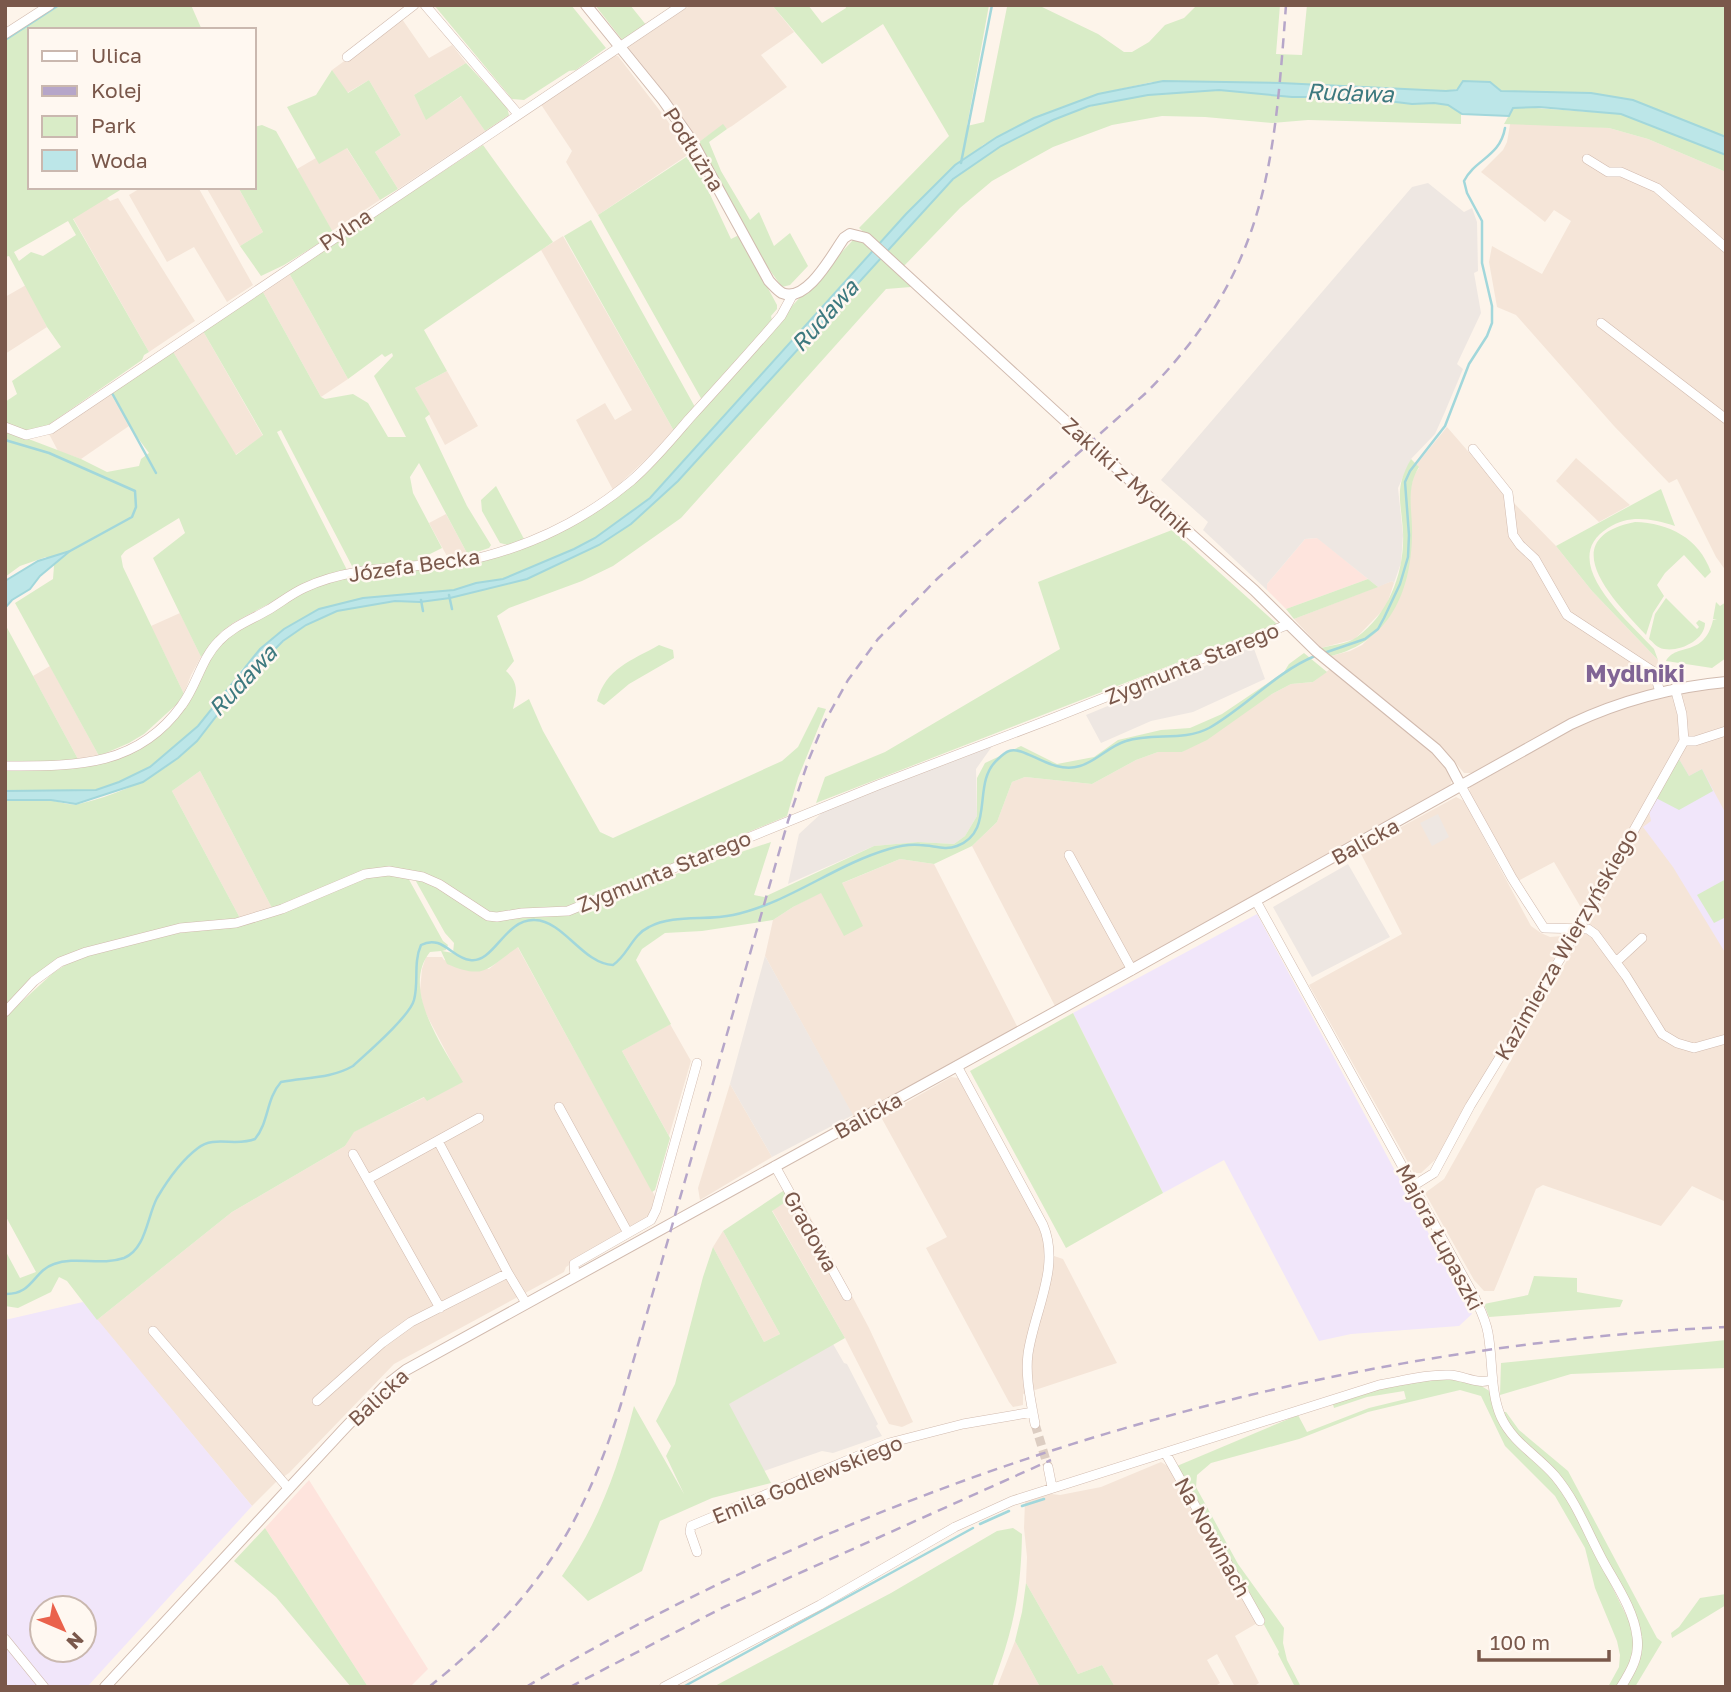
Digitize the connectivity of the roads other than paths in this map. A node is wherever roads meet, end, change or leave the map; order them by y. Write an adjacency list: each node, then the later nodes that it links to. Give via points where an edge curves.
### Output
1 (50, 5): 6 (street)
2 (414, 5): 8 (street)
3 (425, 5): 9 (street)
4 (586, 5): 7 (street, Podłużna)
5 (682, 5): 7 (street, Pylna)
6 (5, 34)
7 (620, 47): 9 (street, Pylna); 12 (street, Podłużna, via 692,141 769,281 780,292)
8 (347, 57)
9 (518, 114): 15 (street, Pylna, via 51,429 26,436)
10 (1587, 159): 11 (street, via 1608,172 1621,172 1657,188)
11 (1726, 248)
12 (793, 294): 17 (street, Zakliki z Mydlnik, via 820,274 844,237 866,238); 23 (street, Józefa Becka, via 781,316 660,452 631,481 585,514 538,538 485,556 350,573 304,588 233,628 218,642 175,714 141,742 99,762)
13 (1601, 323): 14 (street)
14 (1726, 419)
15 (5, 427)
16 (1473, 449): 20 (street, via 1508,493 1513,535 1535,559 1567,614 1654,673)
17 (1289, 624): 24 (street, Zakliki z Mydlnik, via 1436,748); 31 (street, Zygmunta Starego, via 568,911 497,918 423,877 373,872 236,923 180,928 86,952 60,962 34,981)
18 (1725, 681): 19 (street, Balicka)
19 (1675, 688): 20 (street, Balicka); 22 (street)
20 (1660, 692): 24 (street, Balicka, via 1586,717)
21 (1725, 734): 22 (street)
22 (1684, 741): 27 (street, Kazimierza Wierzyńskiego)
23 (5, 766)
24 (1461, 786): 26 (street, Balicka); 27 (street, via 1538,920 1552,930)
25 (1069, 855): 30 (street)
26 (1256, 901): 30 (street, Balicka); 41 (street, Majora Łupaszki)
27 (1579, 928): 29 (street, via 1595,934); 41 (street, Kazimierza Wierzyńskiego, via 1434,1173)
28 (1642, 938): 29 (street)
29 (1616, 962): 32 (street, via 1662,1034 1693,1048)
30 (1132, 970): 34 (street, Balicka)
31 (5, 1012)
32 (1726, 1039)
33 (696, 1063): 42 (street, via 656,1210 651,1220)
34 (957, 1066): 39 (street, Balicka); 51 (street, via 1043,1225 1050,1247 1028,1357)
35 (559, 1107): 42 (street)
36 (479, 1118): 37 (street)
37 (438, 1142): 40 (street); 43 (street)
38 (353, 1154): 40 (street)
39 (775, 1166): 44 (street, Balicka); 45 (street, Gradowa)
40 (368, 1179): 47 (street)
41 (1413, 1186): 49 (street, Majora Łupaszki, via 1475,1297 1488,1330)
42 (628, 1233): 44 (street, via 574,1264)
43 (508, 1273): 46 (street); 47 (street)
44 (575, 1276): 46 (street, Balicka)
45 (847, 1296)
46 (526, 1303): 56 (street, Balicka, via 395,1377)
47 (440, 1308): 50 (street, via 382,1343)
48 (153, 1331): 56 (street)
49 (1493, 1379): 53 (street, via 1482,1382 1437,1374 1379,1385); 63 (street, Majora Łupaszki, via 1506,1426 1566,1490 1634,1624 1636,1661)
50 (317, 1401)
51 (1032, 1412): 52 (street); 57 (street, Emila Godlewskiego, via 889,1443 830,1466 691,1526)
52 (1035, 1424)
53 (1166, 1454): 55 (street); 58 (street, Na Nowinach)
54 (1048, 1467): 55 (street)
55 (1052, 1488): 62 (street, via 955,1527)
56 (289, 1489): 61 (street, Balicka)
57 (697, 1552)
58 (1260, 1621)
59 (5, 1639): 60 (street)
60 (44, 1687)
61 (105, 1687)
62 (664, 1687)
63 (1621, 1687)

